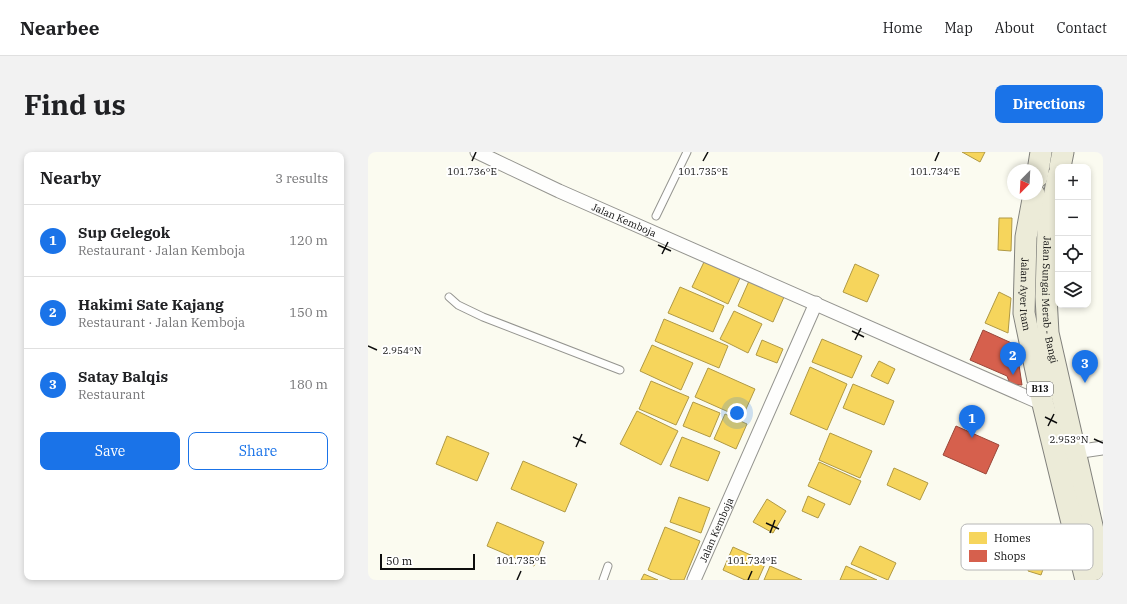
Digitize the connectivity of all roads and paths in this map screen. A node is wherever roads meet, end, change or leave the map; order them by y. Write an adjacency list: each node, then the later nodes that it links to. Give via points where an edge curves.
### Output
1 (477, 152): 11 (street, Jalan Kemboja, via 559,191)
2 (687, 152): 9 (lane)
3 (1041, 152): 5 (main road)
4 (1063, 152): 6 (main road)
5 (1039, 164)
6 (1061, 164)
7 (1055, 192): 15 (main road, Jalan Sungai Merab - Bangi / B13, via 1048,229 1048,333)
8 (1033, 200): 13 (main road, Jalan Ayer Itam / B13, via 1026,237 1024,313)
9 (656, 216)
10 (449, 297): 12 (lane, via 458,305 484,317)
11 (816, 303): 13 (street, Jalan Kemboja); 23 (street, Jalan Kemboja)
12 (620, 370)
13 (1043, 404): 16 (main road, Jalan Ayer Itam / B13)
14 (1103, 448): 15 (street)
15 (1075, 452): 17 (main road, B13)
16 (1072, 524)
17 (1092, 524)
18 (1093, 530): 21 (main road, B13)
19 (608, 566): 22 (lane)
20 (1084, 570): 24 (main road, Jalan Ayer Itam / B13)
21 (1103, 574)
22 (603, 580)
23 (694, 580)
24 (1086, 580)

